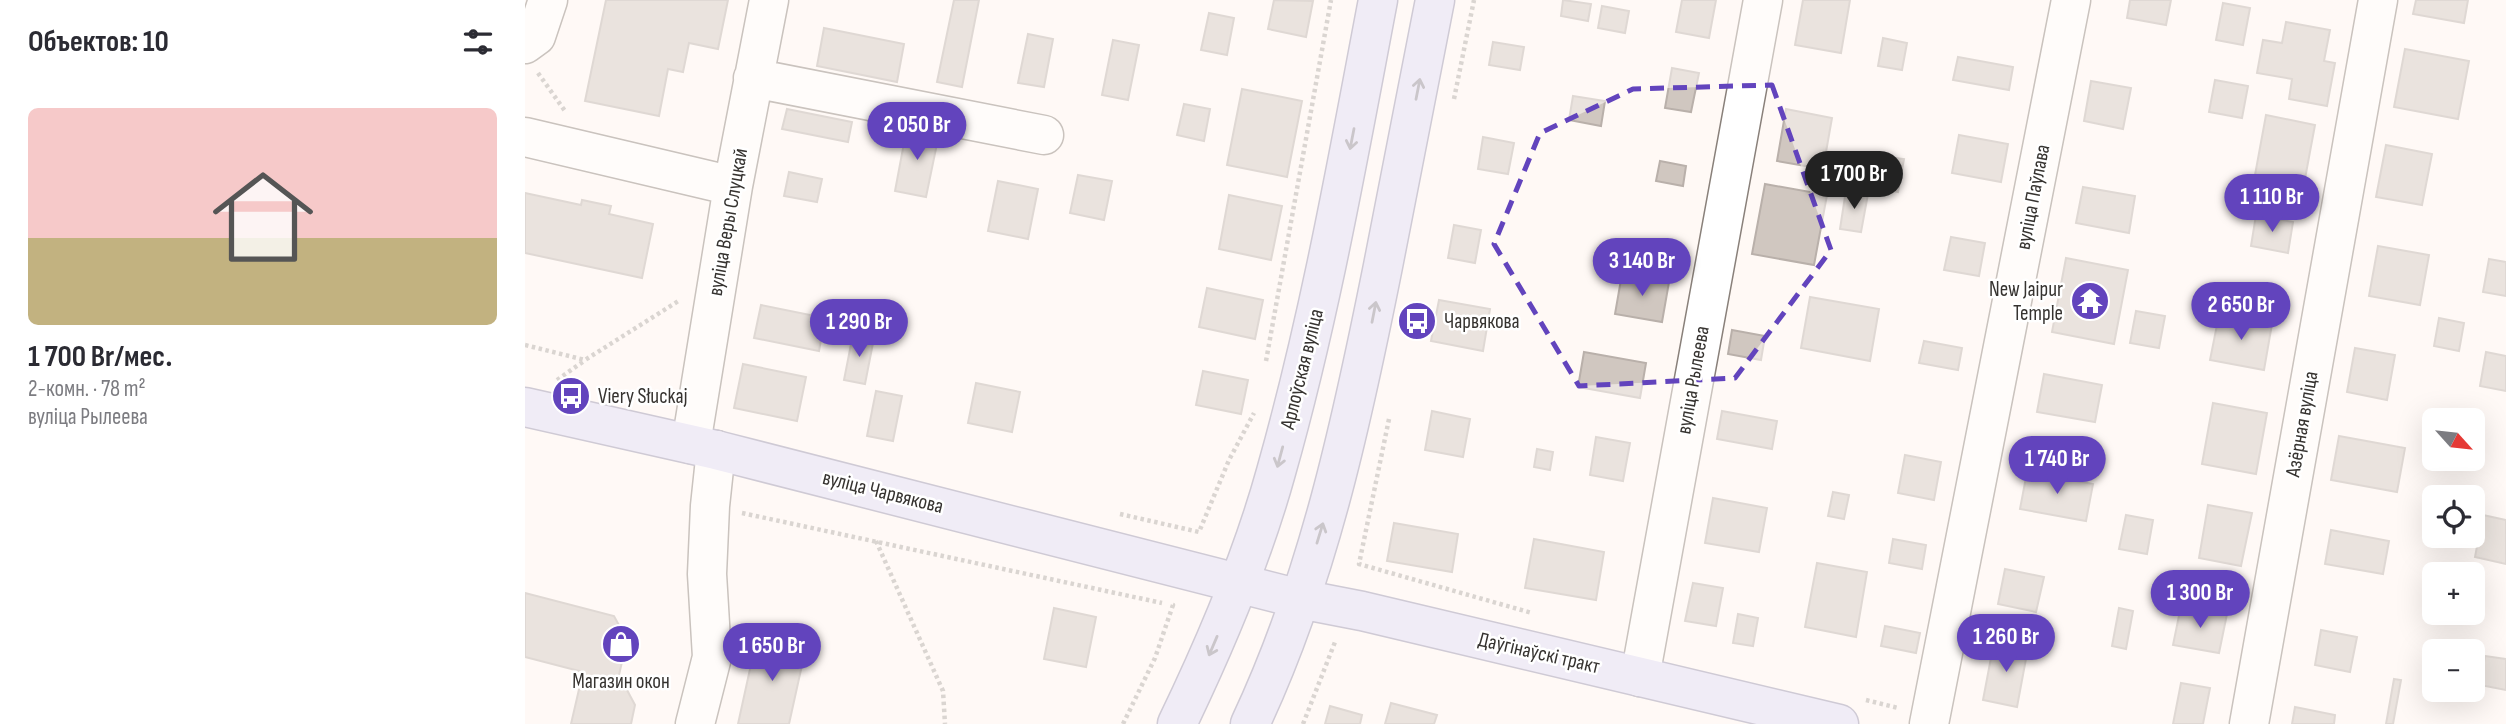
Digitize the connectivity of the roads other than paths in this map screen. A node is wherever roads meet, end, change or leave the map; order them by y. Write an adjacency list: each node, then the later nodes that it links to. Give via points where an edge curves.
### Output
1 (548, 0): 8 (street)
2 (769, 0): 9 (street, вуліца Веры Слуцкай)
3 (1378, 0): 15 (main road, Арлоўская вуліца, one-way to 15, via 1327,271 1276,474)
4 (1435, 0): 16 (main road, one-way to 4, via 1356,401)
5 (1763, 0): 17 (street, вуліца Рылеева)
6 (2071, 0): 20 (street, вуліца Паўлава)
7 (2378, 0): 24 (street, Азёрная вуліца)
8 (529, 57)
9 (753, 78): 10 (street); 12 (street, вуліца Веры Слуцкай)
10 (1044, 135)
11 (525, 137): 12 (street)
12 (733, 186): 14 (street, вуліца Веры Слуцкай)
13 (539, 395): 14 (main road, вуліца Чарвякова)
14 (703, 447): 15 (main road, вуліца Чарвякова); 21 (street, вуліца Веры Слуцкай, via 710,506 707,574 712,657)
15 (1239, 583): 16 (main road, Даўгінаўскі тракт); 22 (main road, Арлоўская вуліца, one-way to 22)
16 (1300, 598): 17 (main road, Даўгінаўскі тракт); 23 (main road)
17 (1640, 677): 19 (main road, Даўгінаўскі тракт)
18 (1851, 712): 19 (main road, Даўгінаўскі тракт)
19 (1747, 713)
20 (1930, 720)
21 (695, 724)
22 (1177, 724)
23 (1250, 724)
24 (2249, 724)

